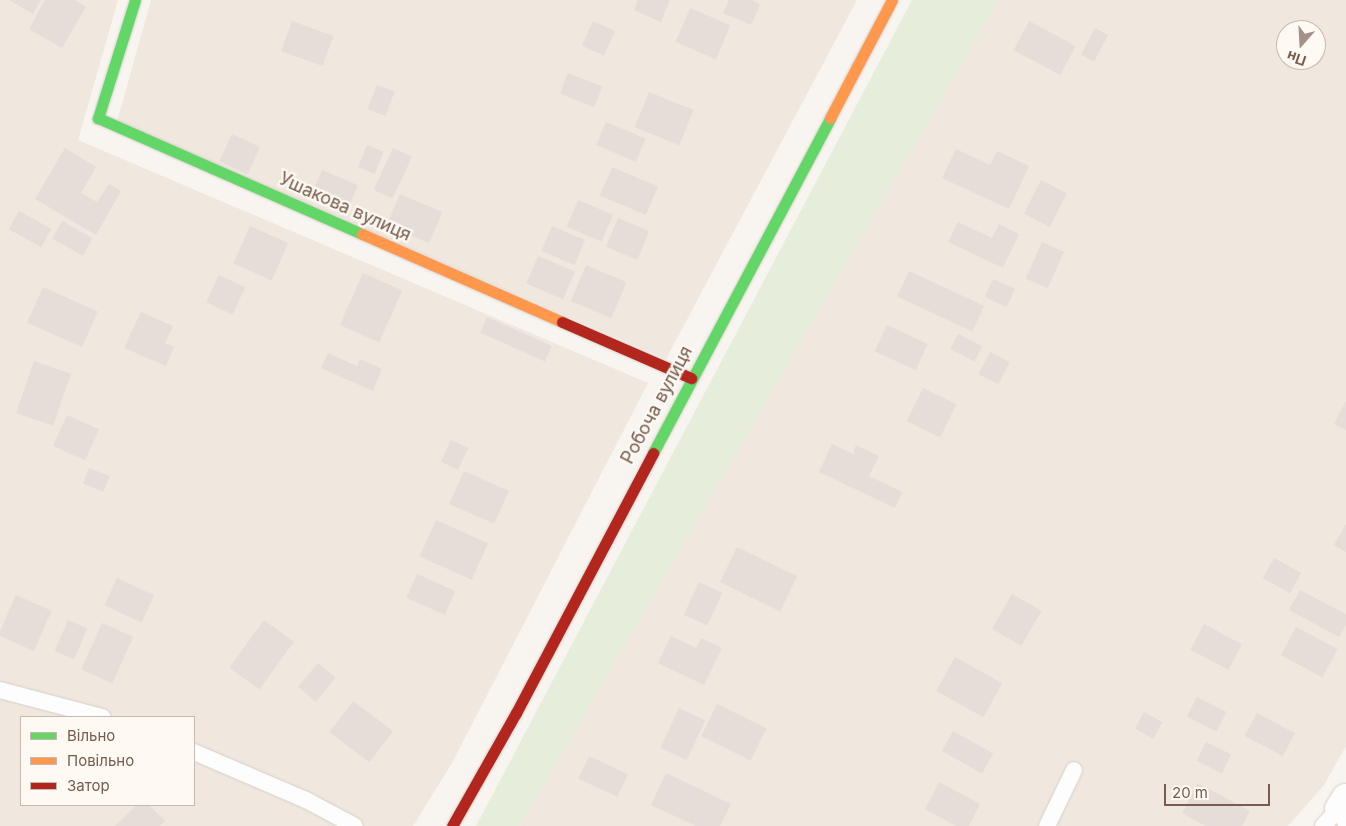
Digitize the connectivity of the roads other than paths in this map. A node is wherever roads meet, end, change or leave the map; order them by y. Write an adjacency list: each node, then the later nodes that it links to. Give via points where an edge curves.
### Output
1 (135, 0): 3 (street, Ушакова вулиця, via 98,118)
2 (892, 0): 3 (street, Робоча вулиця)
3 (691, 378): 9 (street, Робоча вулиця, via 516,713)
4 (0, 690): 5 (lane)
5 (98, 716)
6 (195, 752): 8 (lane, via 298,797)
7 (1074, 770): 10 (lane)
8 (355, 826)
9 (452, 826)
10 (1047, 826)

